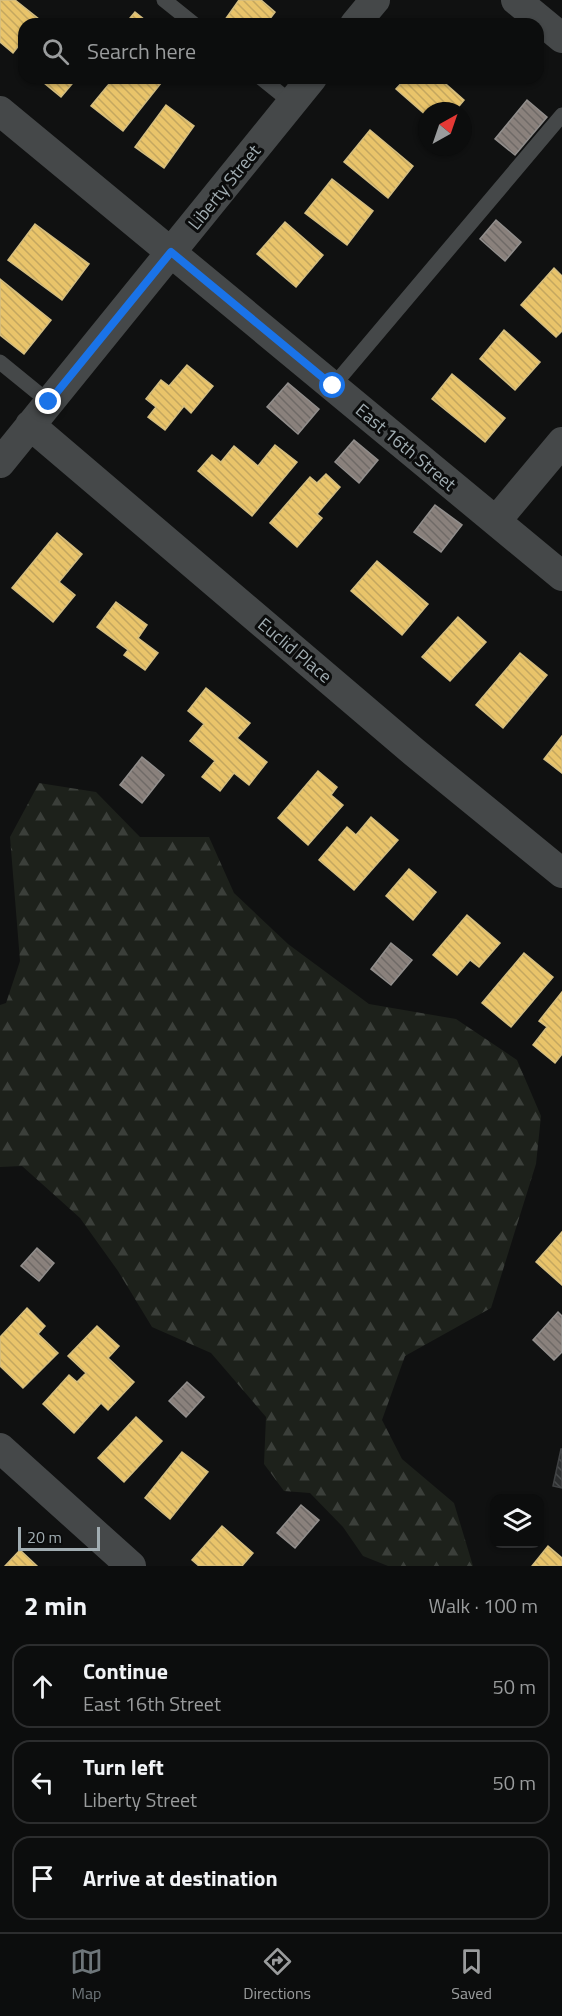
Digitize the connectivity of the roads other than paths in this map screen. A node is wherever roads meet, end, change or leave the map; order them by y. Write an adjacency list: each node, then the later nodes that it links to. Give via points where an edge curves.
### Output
1 (164, 0): 4 (lane)
2 (375, 0): 5 (street)
3 (516, 0): 6 (street)
4 (186, 18)
5 (360, 18)
6 (538, 18)
7 (544, 23): 8 (street)
8 (562, 38)
9 (268, 84): 11 (lane)
10 (307, 84): 11 (street, Liberty Street)
11 (292, 103): 14 (street, Liberty Street)
12 (0, 111): 14 (street, East 16th Street)
13 (562, 115): 16 (lane)
14 (171, 252): 16 (street, East 16th Street); 17 (street, Liberty Street)
15 (0, 362): 17 (lane)
16 (333, 386): 21 (street, East 16th Street)
17 (49, 402): 18 (street, Liberty Street)
18 (30, 425): 20 (street, Liberty Street); 23 (street, Euclid Place)
19 (562, 442): 21 (street)
20 (0, 463)
21 (496, 521): 22 (street, East 16th Street)
22 (562, 576)
23 (562, 873)
24 (0, 1448): 25 (street)
25 (125, 1564)

